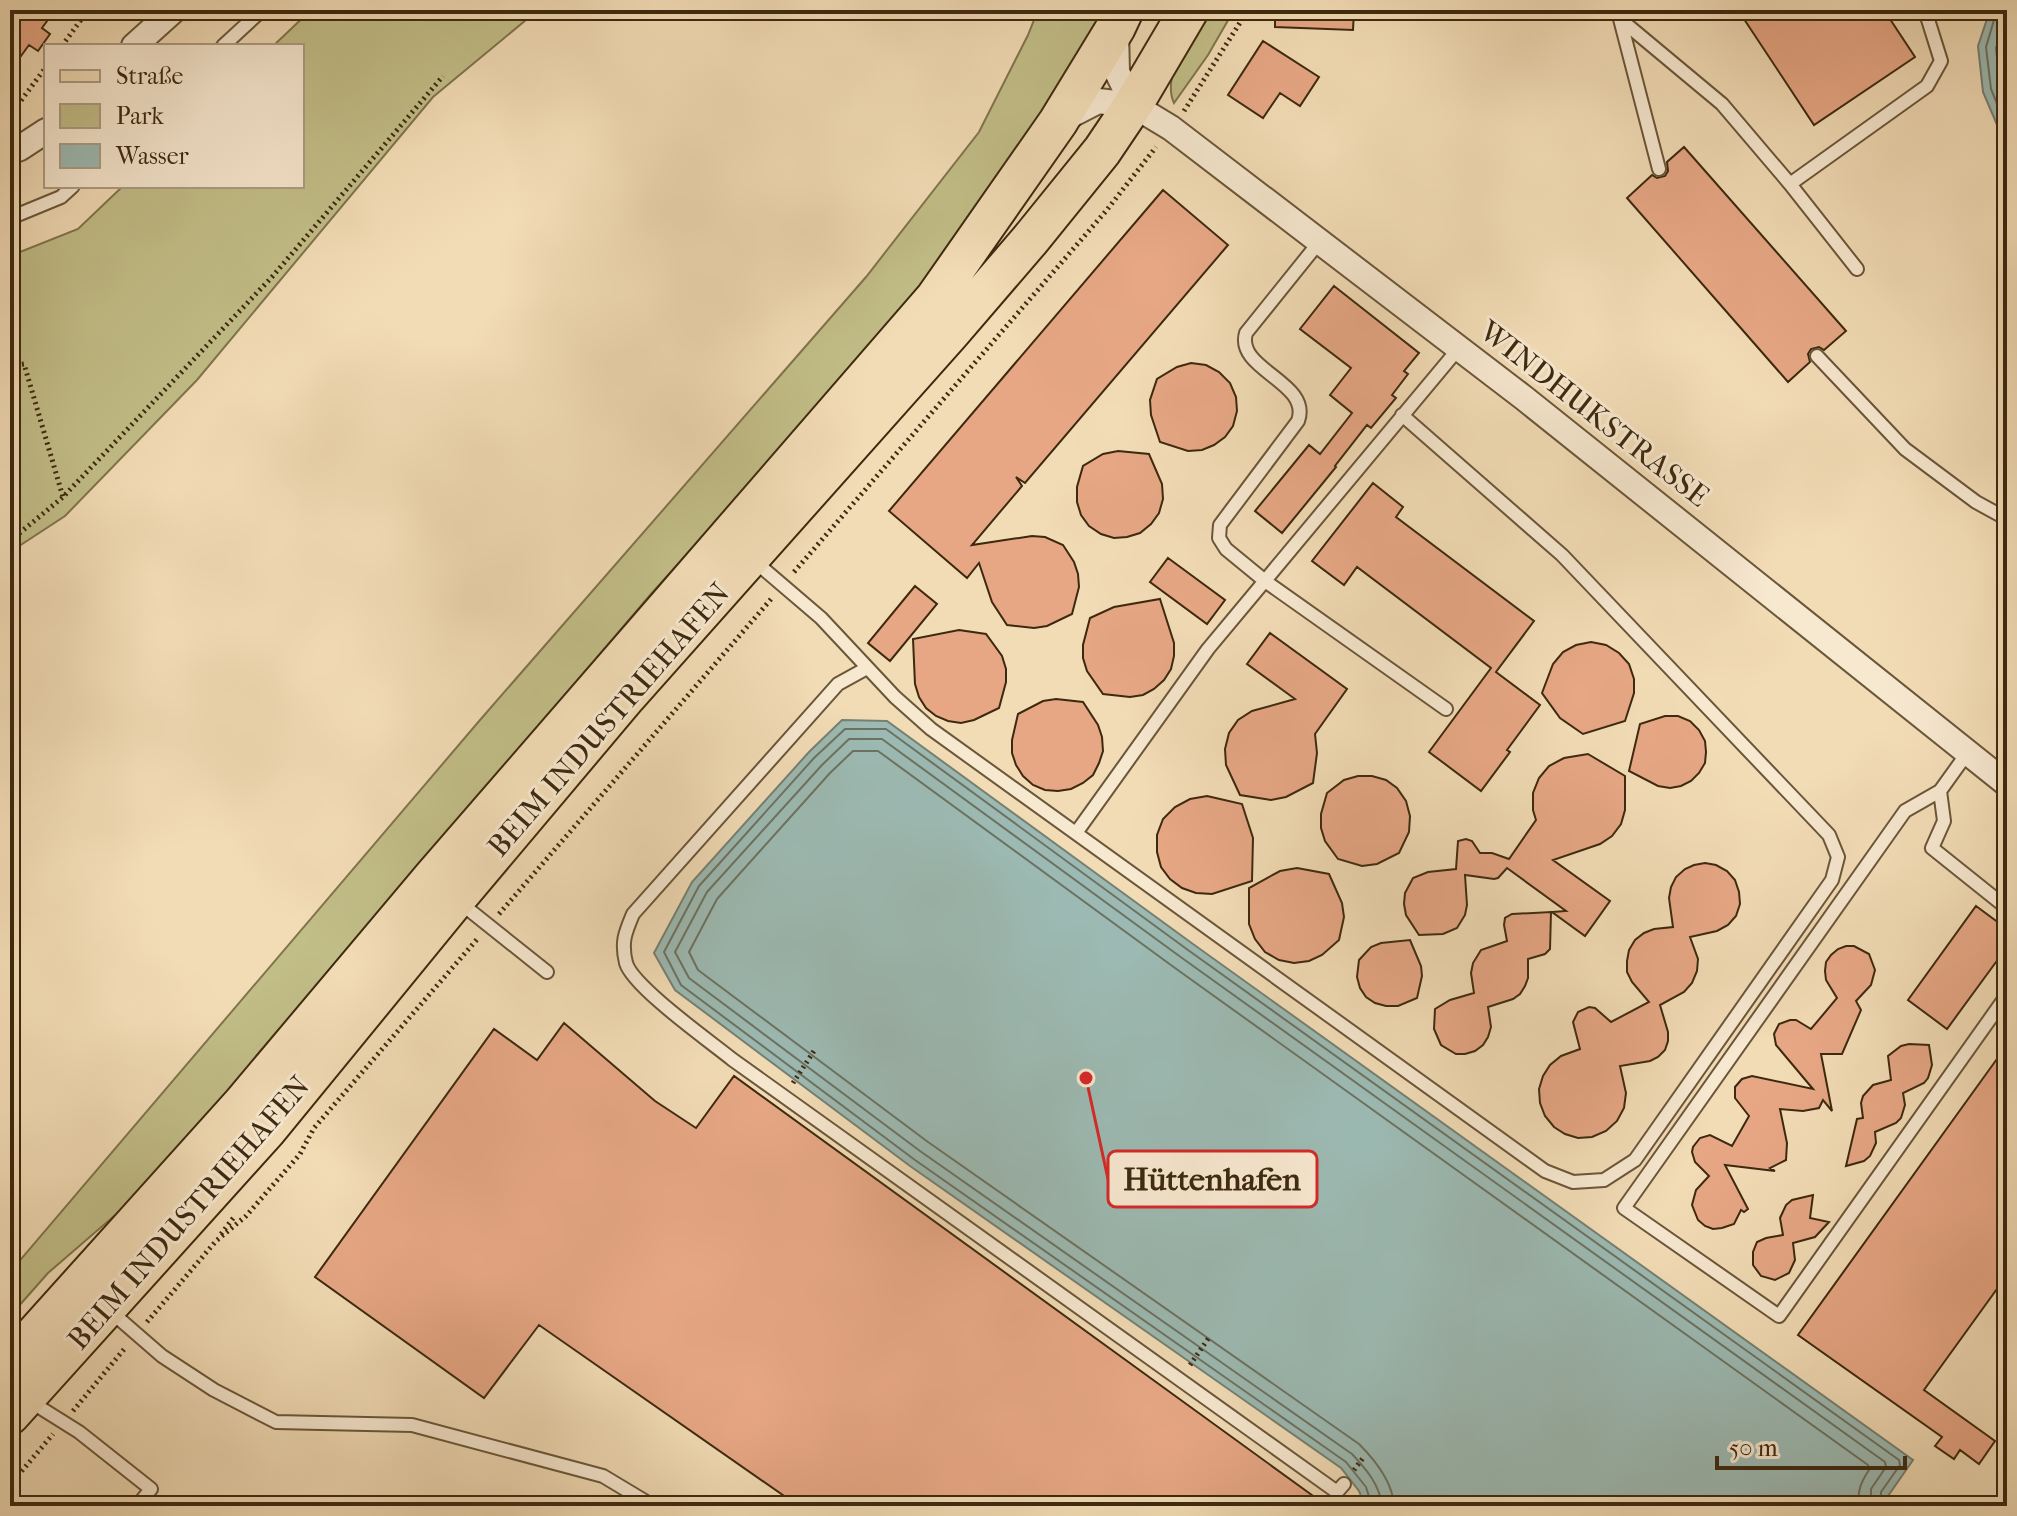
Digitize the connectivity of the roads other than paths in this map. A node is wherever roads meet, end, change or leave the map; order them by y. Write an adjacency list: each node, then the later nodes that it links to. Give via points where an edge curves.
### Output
1 (174, 10): 7 (street)
2 (262, 10): 8 (lane)
3 (1189, 10): 9 (main road, BEIM INDUSTRIEHAFEN)
4 (1925, 10): 14 (lane, via 1941,61 1927,86)
5 (1618, 14): 13 (lane); 14 (lane, via 1722,104)
6 (1120, 19): 9 (street, via 1117,72); 10 (main road, BEIM INDUSTRIEHAFEN)
7 (136, 44)
8 (225, 44)
9 (1133, 105): 10 (street, WINDHUKSTRASSE, via 1098,101); 17 (street, WINDHUKSTRASSE); 23 (main road, BEIM INDUSTRIEHAFEN, via 1030,240)
10 (1058, 122): 36 (main road, BEIM INDUSTRIEHAFEN, via 935,298 242,1104)
11 (44, 132): 12 (street)
12 (15, 150)
13 (1659, 169)
14 (1790, 184): 18 (lane)
15 (71, 188): 16 (lane)
16 (10, 218)
17 (1320, 241): 19 (street, WINDHUKSTRASSE); 24 (lane, via 1244,339 1248,352 1301,409 1298,421 1218,531 1221,544)
18 (1857, 269)
19 (1459, 348): 21 (lane); 27 (street, WINDHUKSTRASSE)
20 (1817, 356): 22 (lane, via 1905,449)
21 (1402, 415): 24 (lane); 30 (lane, via 1562,555 1829,835 1838,857 1832,880 1635,1160 1604,1180 1573,1182 1545,1171)
22 (2007, 519)
23 (749, 557): 25 (lane, via 821,618); 31 (main road, BEIM INDUSTRIEHAFEN)
24 (1265, 581): 26 (lane); 30 (lane, via 1208,649)
25 (867, 668): 30 (lane, via 931,729); 38 (lane, via 838,684 633,914 623,938 627,966 649,993 733,1060 1337,1492)
26 (1446, 709)
27 (1968, 752): 28 (street, WINDHUKSTRASSE); 29 (lane)
28 (2007, 784)
29 (1940, 791): 32 (lane, via 1944,821 1932,848); 34 (lane, via 1905,811 1624,1208 1779,1316)
30 (1076, 833)
31 (456, 899): 33 (lane); 35 (main road, BEIM INDUSTRIEHAFEN, via 267,1130)
32 (2007, 908)
33 (547, 972)
34 (2007, 995)
35 (107, 1308): 37 (main road, BEIM INDUSTRIEHAFEN); 40 (lane, via 162,1356 276,1422 412,1425 603,1476)
36 (10, 1362)
37 (18, 1407): 39 (lane, via 63,1422 151,1489)
38 (1344, 1484)
39 (137, 1506)
40 (653, 1506)

